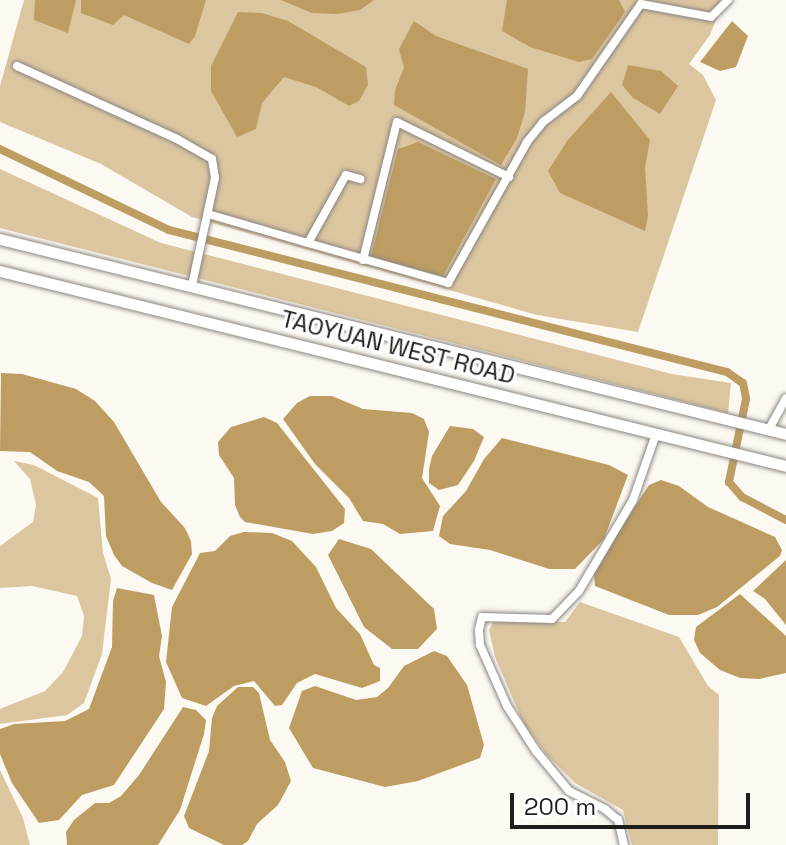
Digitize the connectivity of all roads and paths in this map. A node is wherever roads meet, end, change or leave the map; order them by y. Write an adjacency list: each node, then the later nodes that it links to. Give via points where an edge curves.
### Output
1 (728, 0): 3 (street, via 711,17 641,4 577,96 527,142)
2 (17, 66): 5 (street, via 212,159 215,178)
3 (509, 177): 8 (street, via 448,283); 8 (street, via 397,122)
4 (360, 179): 7 (street, via 346,175)
5 (208, 214): 7 (street); 10 (street)
6 (0, 239): 10 (main road, TAOYUAN WEST ROAD)
7 (308, 243): 8 (street)
8 (363, 260)
9 (0, 271): 13 (main road, TAOYUAN WEST ROAD)
10 (192, 285): 12 (main road, TAOYUAN WEST ROAD)
11 (786, 398): 12 (street)
12 (763, 428): 14 (main road, TAOYUAN WEST ROAD)
13 (656, 434): 15 (main road, TAOYUAN WEST ROAD); 16 (street, via 633,500 579,591 552,619 482,617 479,630 480,645 521,729 569,791 618,820)
14 (786, 434)
15 (786, 466)
16 (624, 845)

